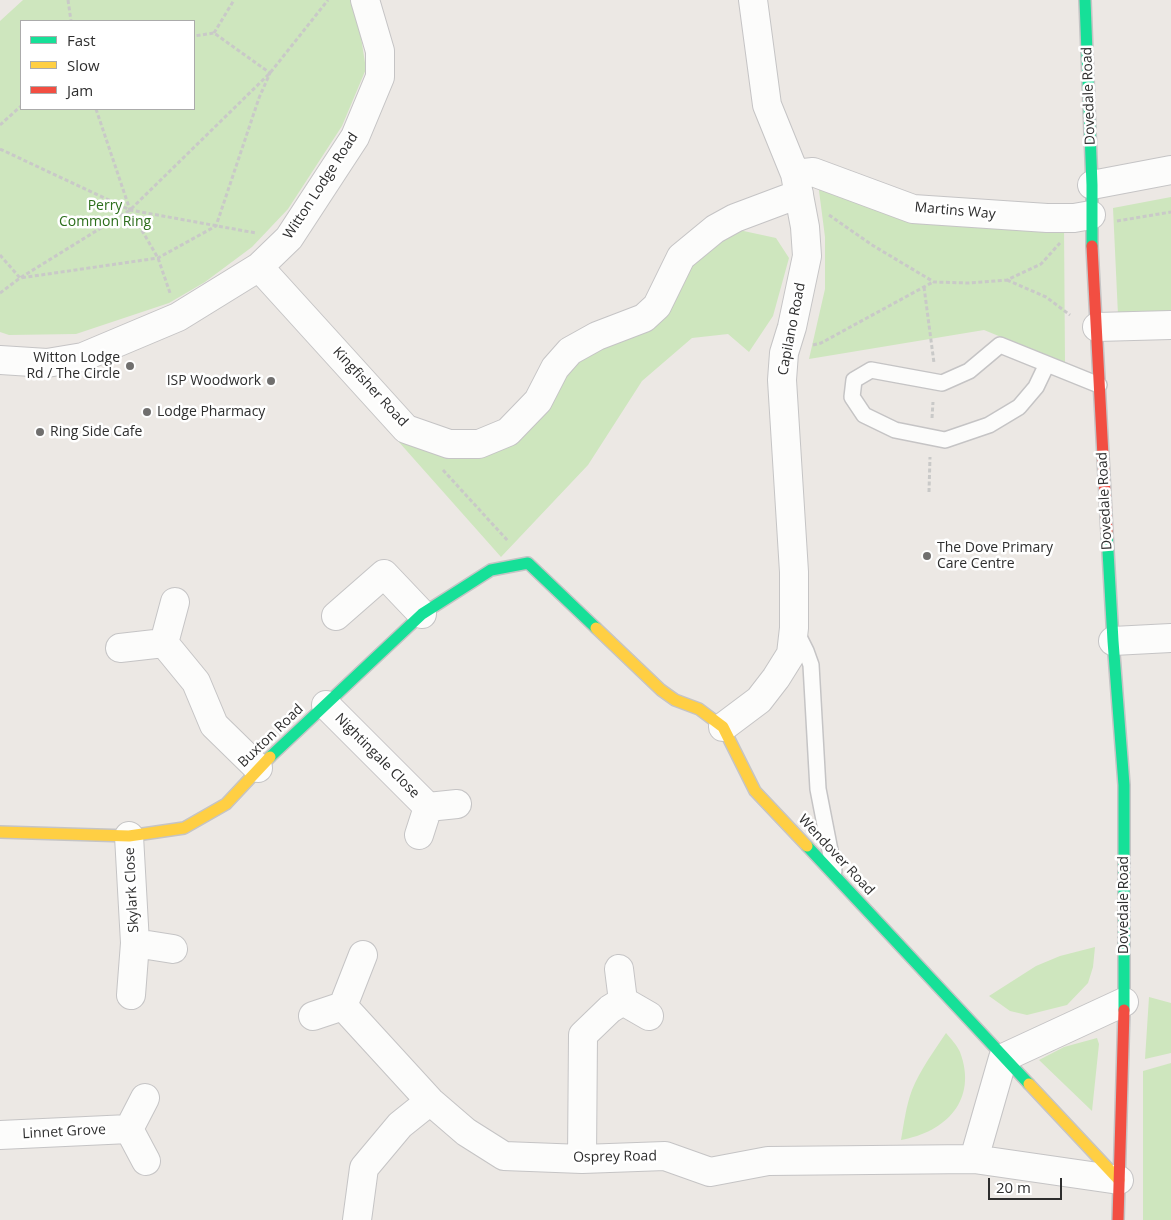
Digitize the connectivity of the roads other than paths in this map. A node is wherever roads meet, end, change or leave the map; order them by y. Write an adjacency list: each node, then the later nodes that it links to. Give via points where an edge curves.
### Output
1 (364, 0): 8 (street, Witton Lodge Road, via 380,51 380,77 355,137 289,238)
2 (753, 0): 5 (street, Capilano Road, via 767,105)
3 (1085, 0): 6 (street, Dovedale Road)
4 (1171, 170): 6 (street)
5 (797, 184): 7 (street, Martins Way, via 813,172 913,208); 8 (street, Kingfisher Road, via 715,229 681,257 657,306 644,318 570,351 555,368 538,401 508,432 479,444 449,444 406,429); 18 (street, Capilano Road, via 808,256 784,353 782,380 794,572)
6 (1092, 185): 7 (street, Dovedale Road)
7 (1085, 220): 10 (street, Dovedale Road)
8 (259, 267): 11 (street, Witton Lodge Road, via 178,317 83,357 47,364)
9 (1171, 325): 10 (street)
10 (1097, 331): 13 (street, Dovedale Road)
11 (0, 360)
12 (1047, 364): 12 (lane, via 1000,345 969,371 942,383 870,370 854,380 852,397 864,415 895,430 945,440 989,425 1019,407 1036,387); 13 (lane)
13 (1099, 385): 20 (street, Dovedale Road)
14 (528, 563): 16 (street, Buxton Road, via 491,570); 24 (street, Wendover Road, via 661,690)
15 (175, 602): 21 (street)
16 (422, 614): 17 (street, via 384,574); 23 (street, Buxton Road)
17 (336, 616)
18 (794, 628): 24 (street, Capilano Road, via 791,654 776,678 759,700); 31 (lane, via 811,666 818,789)
19 (1171, 638): 20 (street)
20 (1113, 641): 38 (street, Dovedale Road, via 1124,784)
21 (164, 643): 22 (street); 25 (street, via 196,682 214,725)
22 (120, 648)
23 (326, 705): 25 (street, Buxton Road); 27 (street, Nightingale Close)
24 (723, 727): 31 (street, Wendover Road, via 755,791)
25 (258, 768): 30 (street, Buxton Road, via 226,804 184,828)
26 (457, 804): 27 (street, Nightingale Close)
27 (428, 807): 29 (street, Nightingale Close)
28 (0, 832): 30 (street, Buxton Road)
29 (420, 835)
30 (129, 836): 32 (street, Skylark Close)
31 (836, 878): 42 (street, Wendover Road)
32 (135, 943): 33 (street, Skylark Close); 36 (street, Skylark Close)
33 (173, 949)
34 (363, 955): 39 (street)
35 (620, 969): 37 (street)
36 (131, 995)
37 (623, 1001): 41 (street); 47 (street, via 610,1009 584,1035)
38 (1124, 1002): 42 (street); 50 (street, Dovedale Road)
39 (343, 1006): 40 (street); 44 (street, Osprey Road)
40 (313, 1016)
41 (649, 1016)
42 (1003, 1058): 48 (street); 50 (street, Wendover Road)
43 (145, 1098): 45 (street)
44 (430, 1102): 47 (street, Osprey Road, via 466,1132 504,1156); 51 (street, via 400,1125 364,1168)
45 (128, 1129): 46 (street, Linnet Grove); 49 (street)
46 (0, 1135)
47 (582, 1159): 48 (street, Osprey Road, via 665,1156 710,1172 768,1161)
48 (974, 1159): 50 (street, Osprey Road)
49 (146, 1161)
50 (1118, 1180): 52 (street, Dovedale Road)
51 (360, 1220)
52 (1118, 1220)

